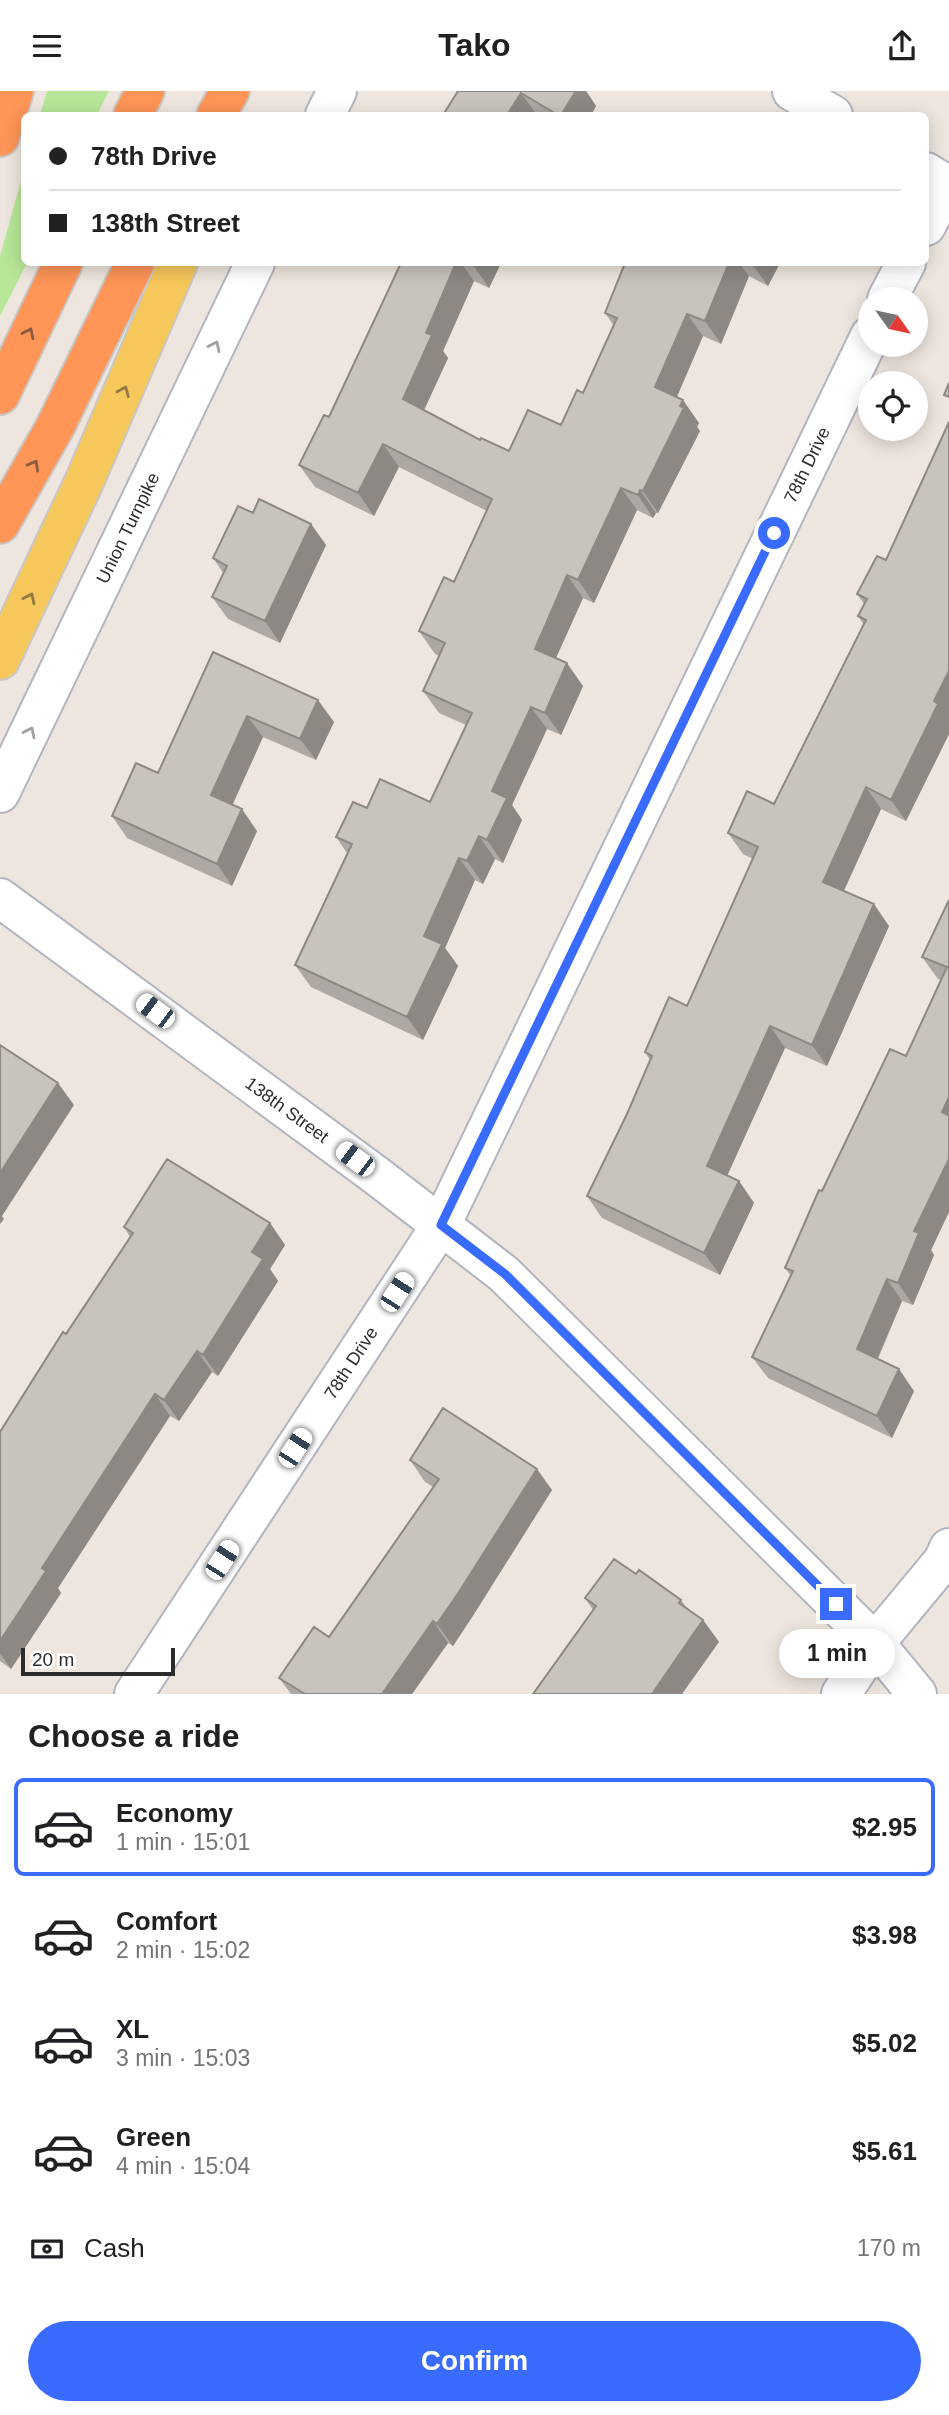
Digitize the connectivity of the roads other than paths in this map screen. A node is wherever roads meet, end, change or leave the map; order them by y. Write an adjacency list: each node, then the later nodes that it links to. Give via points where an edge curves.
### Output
1 (14, 91): 12 (highway)
2 (145, 91): 7 (highway)
3 (230, 91): 8 (highway)
4 (247, 91): 9 (main road)
5 (337, 91): 10 (street)
6 (792, 91): 11 (street)
7 (134, 112)
8 (218, 112)
9 (238, 112)
10 (326, 112)
11 (827, 112)
12 (0, 137)
13 (941, 181): 14 (street)
14 (929, 217)
15 (62, 266): 22 (highway, one-way to 15)
16 (134, 266): 23 (highway, one-way to 16, via 55,427)
17 (177, 266): 24 (main road, one-way to 17, via 85,482)
18 (254, 266): 25 (street, Union Turnpike, one-way to 18)
19 (904, 266): 20 (street)
20 (893, 287)
21 (860, 357): 27 (street, 78th Drive)
22 (0, 395)
23 (0, 524)
24 (0, 660)
25 (0, 793)
26 (0, 898): 27 (street, 138th Street)
27 (441, 1225): 29 (street, 138th Street, via 505,1274); 30 (street, 78th Drive)
28 (949, 1549): 29 (street)
29 (875, 1643): 31 (street); 32 (street, 138th Street)
30 (134, 1694)
31 (841, 1694)
32 (917, 1694)

